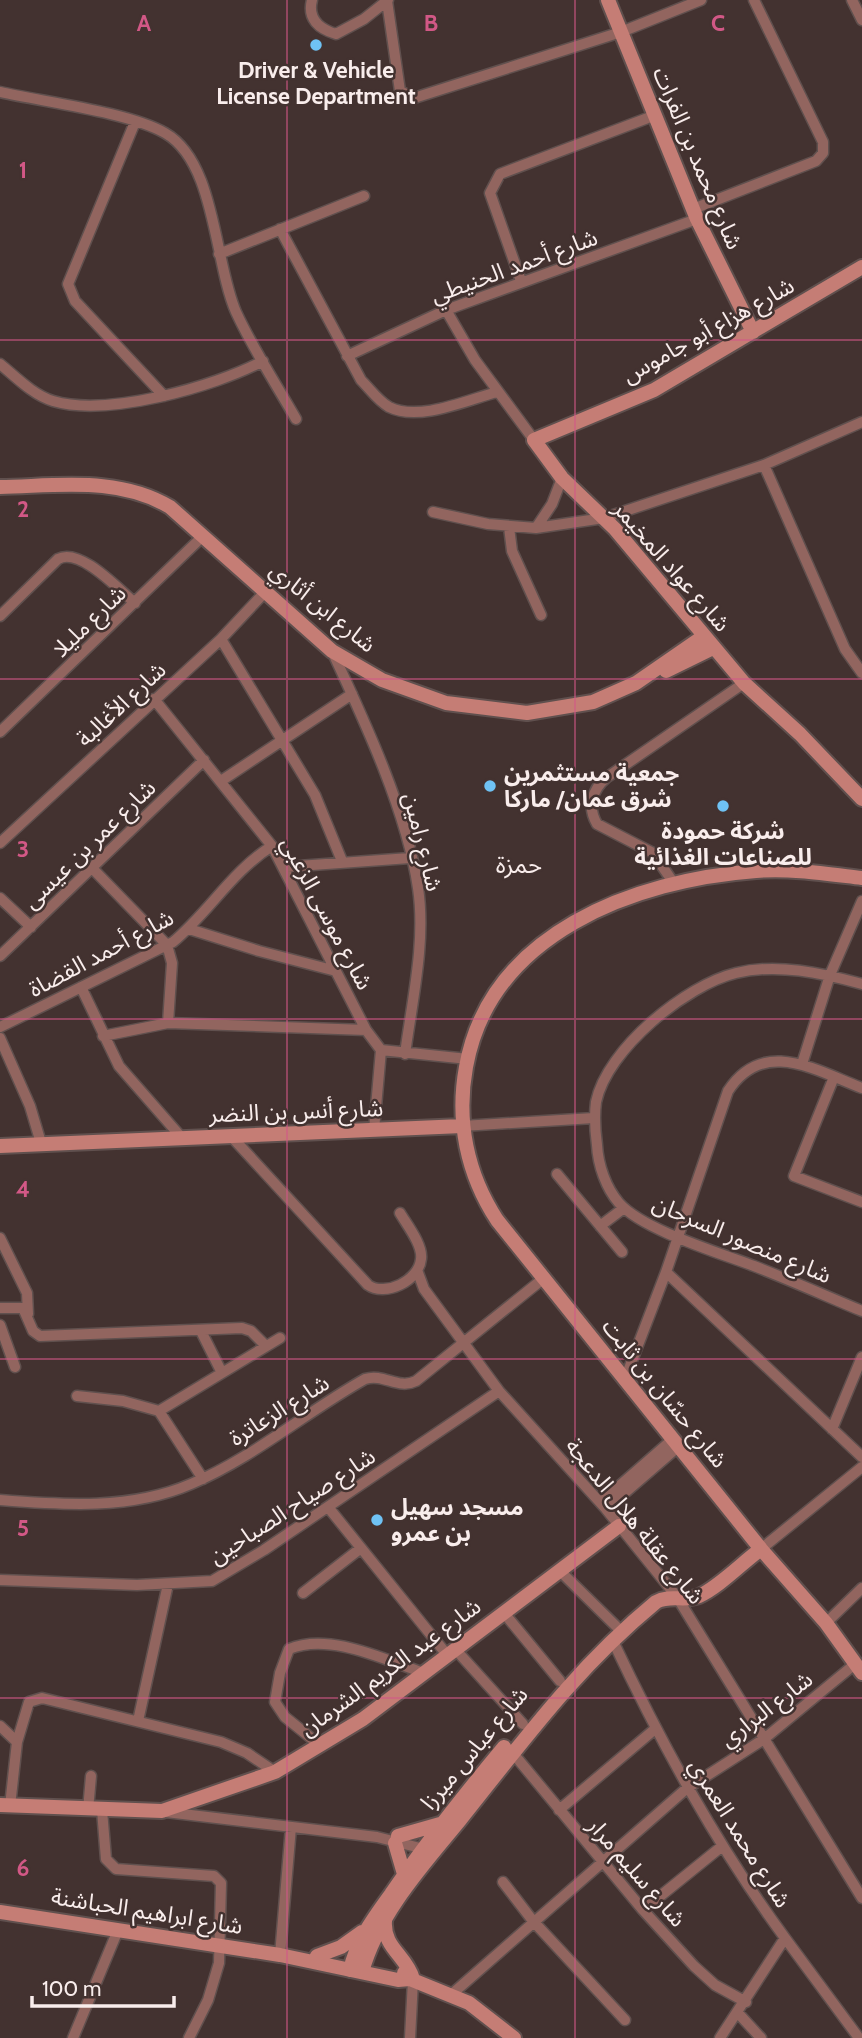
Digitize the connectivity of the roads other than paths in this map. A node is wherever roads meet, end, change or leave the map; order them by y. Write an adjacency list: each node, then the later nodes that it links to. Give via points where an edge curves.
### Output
1 (312, 0): 6 (street, via 314,22 336,34)
2 (608, 0): 8 (street, شارع محمد بن الفرات)
3 (701, 0): 8 (street)
4 (754, 0): 13 (street, شارع أحمد الحنيطي, via 823,142 823,153 816,161)
5 (852, 0): 7 (street)
6 (388, 1): 8 (street, via 400,91 414,98)
7 (862, 20)
8 (621, 32): 10 (street, شارع محمد بن الفرات)
9 (1, 94): 11 (street)
10 (653, 116): 13 (street, شارع محمد بن الفرات); 17 (street, via 500,174 490,193)
11 (135, 122): 15 (street, via 165,133 193,162); 24 (street, via 68,284 75,301)
12 (364, 196): 14 (street)
13 (695, 214): 17 (street, شارع أحمد الحنيطي); 19 (street, شارع محمد بن الفرات)
14 (280, 229): 15 (street); 20 (street)
15 (219, 254): 21 (street, via 233,304)
16 (862, 267): 19 (street, شارع هزاع أبو جاموس)
17 (521, 281): 18 (street, شارع أحمد الحنيطي)
18 (446, 310): 20 (street, شارع أحمد الحنيطي); 23 (street, شارع عواد المخيمر)
19 (753, 332): 27 (street, شارع هزاع أبو جاموس, via 654,390)
20 (347, 356): 23 (street, via 379,400 403,411 437,408)
21 (263, 361): 24 (street, via 218,381); 25 (street)
22 (0, 364): 24 (street, via 40,395 61,403 84,405)
23 (497, 392): 27 (street, شارع عواد المخيمر)
24 (164, 396)
25 (296, 419)
26 (862, 422): 28 (street)
27 (534, 440): 29 (street, شارع عواد المخيمر)
28 (764, 464): 32 (street); 44 (street, via 845,649)
29 (562, 478): 32 (street, شارع عواد المخيمر); 34 (street)
30 (0, 487): 35 (street, شارع ابن أثاري, via 129,488 170,507)
31 (433, 512): 33 (street)
32 (604, 519): 34 (street); 40 (street, شارع عواد المخيمر)
33 (509, 527): 34 (street); 39 (street, via 512,551)
34 (536, 528)
35 (203, 536): 36 (street, شارع ابن أثاري); 37 (street, شارع مليلا)
36 (266, 591): 41 (street, شارع الأغالبة); 43 (street, شارع ابن أثاري)
37 (135, 603): 38 (street, via 82,560 69,555 58,559); 49 (street, شارع مليلا)
38 (2, 609)
39 (541, 615)
40 (704, 636): 42 (street, شارع عواد المخيمر); 45 (street, شارع ابن أثاري)
41 (221, 639): 48 (street, شارع الأغالبة); 50 (street)
42 (713, 648): 45 (street, شارع ابن أثاري); 46 (street, شارع عواد المخيمر)
43 (332, 651): 45 (street, شارع ابن أثاري, via 397,686 446,703 509,713 593,702); 47 (street, شارع رامين)
44 (862, 673)
45 (636, 683)
46 (744, 683): 53 (street, شارع عواد المخيمر); 61 (street, via 595,790 592,809 597,824 653,853)
47 (352, 694): 50 (street); 56 (street, شارع رامين, via 395,803)
48 (155, 699): 51 (street, شارع موسى الزعبي); 54 (street, شارع الأغالبة)
49 (1, 730)
50 (282, 740): 52 (street); 57 (street, via 326,817)
51 (204, 760): 52 (street, شارع موسى الزعبي); 59 (street, شارع عمر بن عيسى)
52 (221, 781): 55 (street, شارع موسى الزعبي)
53 (862, 799)
54 (1, 841)
55 (272, 846): 58 (street, شارع موسى الزعبي); 65 (street, شارع أحمد القضاة, via 239,872)
56 (410, 858): 57 (street); 78 (street, شارع رامين, via 419,890 419,917)
57 (342, 861): 58 (street)
58 (284, 867): 68 (street, شارع موسى الزعبي)
59 (92, 868): 64 (street, شارع عمر بن عيسى); 66 (street)
60 (861, 876): 61 (street, شارع حسّان بن ثابت, via 765,871)
61 (673, 883): 79 (street, شارع حسّان بن ثابت, via 605,906 524,958 493,995)
62 (0, 898): 64 (street)
63 (862, 901): 69 (street)
64 (31, 927): 67 (street, شارع عمر بن عيسى)
65 (189, 929): 66 (street, شارع أحمد القضاة); 68 (street)
66 (167, 945): 71 (street, شارع أحمد القضاة); 72 (street, via 172,963)
67 (0, 957)
68 (336, 971): 74 (street, شارع موسى الزعبي)
69 (830, 975): 70 (street, شارع منصور السرحان); 80 (street); 83 (street, شارع منصور السرحان, via 776,968 750,970 720,979 679,1002 614,1063 600,1091)
70 (862, 984)
71 (81, 987): 73 (street, شارع أحمد القضاة); 75 (street)
72 (168, 1023): 74 (street); 75 (street)
73 (0, 1027)
74 (366, 1030): 77 (street, شارع موسى الزعبي)
75 (103, 1036): 87 (street, via 130,1082)
76 (0, 1038): 88 (street)
77 (381, 1050): 78 (street); 85 (street)
78 (405, 1054): 79 (street)
79 (468, 1059): 84 (street, شارع حسّان بن ثابت)
80 (802, 1064): 81 (street); 95 (street, via 764,1061 735,1080)
81 (834, 1077): 82 (street); 91 (street, via 794,1176)
82 (862, 1088)
83 (594, 1118): 84 (street, شارع أنس بن النضر); 92 (street, شارع منصور السرحان, via 602,1173)
84 (462, 1126): 85 (street, شارع أنس بن النضر); 100 (street, شارع حسّان بن ثابت, via 473,1174 488,1206)
85 (374, 1130): 86 (street, شارع أنس بن النضر)
86 (231, 1136): 87 (street, شارع أنس بن النضر); 101 (street, via 368,1284 387,1291)
87 (182, 1138): 88 (street, شارع أنس بن النضر)
88 (41, 1143): 89 (street, شارع أنس بن النضر)
89 (0, 1146)
90 (557, 1174): 94 (street)
91 (862, 1202)
92 (624, 1208): 94 (street); 95 (street, شارع منصور السرحان)
93 (400, 1213): 98 (street, شارع عقلة هلال الدعجة, via 421,1256)
94 (600, 1227): 97 (street)
95 (678, 1237): 99 (street); 104 (street, شارع منصور السرحان)
96 (0, 1238): 105 (street, via 27,1293)
97 (622, 1252)
98 (416, 1270): 101 (street); 102 (street, شارع عقلة هلال الدعجة)
99 (666, 1272): 114 (street); 118 (street)
100 (544, 1278): 109 (street, شارع الزعاترة); 114 (street, شارع حسّان بن ثابت)
101 (403, 1281): 102 (street)
102 (424, 1289): 109 (street, شارع عقلة هلال الدعجة)
103 (0, 1308): 105 (street, via 18,1306)
104 (862, 1311)
105 (28, 1314): 107 (street, via 33,1331 48,1338)
106 (0, 1325): 112 (street)
107 (201, 1331): 110 (street, via 247,1329); 113 (street)
108 (280, 1338): 110 (street)
109 (464, 1343): 115 (street, شارع عقلة هلال الدعجة); 122 (street, شارع الزعاترة, via 412,1384 373,1377 365,1380)
110 (266, 1346): 113 (street)
111 (862, 1357): 118 (street)
112 (15, 1367)
113 (222, 1373): 117 (street)
114 (625, 1379): 119 (street, شارع حسّان بن ثابت)
115 (499, 1391): 124 (street, شارع عقلة هلال الدعجة); 125 (street, شارع صياح الصباحين)
116 (78, 1396): 117 (street)
117 (159, 1411): 122 (street)
118 (832, 1429): 120 (street)
119 (676, 1442): 124 (street); 128 (street, شارع حسّان بن ثابت)
120 (862, 1457)
121 (862, 1467): 128 (street)
122 (203, 1479): 123 (street, شارع الزعاترة, via 111,1503)
123 (0, 1500)
124 (604, 1506): 126 (street, شارع عقلة هلال الدعجة)
125 (328, 1507): 127 (street); 131 (street, شارع صياح الصباحين, via 212,1581)
126 (619, 1526): 129 (street, شارع عبد الكريم الشرمان); 134 (street, شارع عقلة هلال الدعجة)
127 (361, 1548): 133 (street); 138 (street)
128 (761, 1549): 134 (street, via 708,1589); 136 (street, شارع حسّان بن ثابت)
129 (559, 1571): 135 (street, شارع عبد الكريم الشرمان); 137 (street)
130 (0, 1580): 131 (street, شارع صياح الصباحين)
131 (168, 1584): 142 (street)
132 (862, 1588): 136 (street)
133 (303, 1593)
134 (673, 1593): 137 (street, شارع عباس ميرزا); 146 (street, شارع عقلة هلال الدعجة)
135 (504, 1613): 138 (street, شارع عبد الكريم الشرمان); 141 (street)
136 (826, 1623): 139 (street, شارع حسّان بن ثابت)
137 (616, 1631): 141 (street, شارع عباس ميرزا); 145 (street, شارع محمد العمري)
138 (452, 1653): 140 (street, شارع عبد الكريم الشرمان); 143 (street)
139 (859, 1668): 146 (street, شارع البراري)
140 (424, 1673): 148 (street, شارع عبد الكريم الشرمان); 148 (street, via 345,1648 314,1644 289,1649 275,1702 285,1717)
141 (563, 1684): 143 (street, شارع عباس ميرزا); 149 (street, شارع عباس ميرزا)
142 (138, 1721): 147 (street, via 35,1698 26,1707); 150 (street, via 234,1747)
143 (523, 1724): 157 (street, شارع عباس ميرزا)
144 (0, 1726): 147 (street)
145 (654, 1729): 152 (street, شارع محمد العمري); 155 (street)
146 (764, 1739): 152 (street, شارع البراري); 165 (street, شارع عقلة هلال الدعجة)
147 (16, 1742): 153 (street)
148 (321, 1746): 150 (street, شارع عبد الكريم الشرمان)
149 (512, 1752): 155 (street, شارع سليم مرار); 161 (street, شارع عباس ميرزا)
150 (275, 1772): 156 (street, شارع عبد الكريم الشرمان)
151 (92, 1776): 154 (street)
152 (686, 1789): 160 (street, شارع محمد العمري); 162 (street, شارع البراري)
153 (5, 1806): 154 (street, شارع عبد الكريم الشرمان)
154 (95, 1810): 156 (street, شارع عبد الكريم الشرمان); 173 (street, via 106,1859 116,1869 218,1878 223,1888)
155 (559, 1810): 162 (street, شارع سليم مرار)
156 (162, 1811): 158 (street)
157 (441, 1823): 159 (street); 161 (street, شارع عباس ميرزا)
158 (291, 1828): 159 (street); 174 (street)
159 (396, 1839): 161 (street); 163 (street)
160 (721, 1847): 166 (street); 172 (street, شارع محمد العمري)
161 (428, 1848): 163 (street, شارع عباس ميرزا); 168 (street, شارع عباس ميرزا)
162 (602, 1862): 166 (street, شارع سليم مرار); 169 (street, شارع البراري)
163 (404, 1874): 170 (street, شارع عباس ميرزا)
164 (503, 1882): 169 (street)
165 (862, 1898)
166 (643, 1910): 179 (street, شارع سليم مرار, via 707,1979)
167 (0, 1912): 171 (street, شارع ابراهيم الحباشنة)
168 (385, 1921): 176 (street, شارع عباس ميرزا); 177 (street, via 385,1937)
169 (533, 1921): 178 (street, شارع البراري); 181 (street)
170 (368, 1925): 175 (street, via 348,1942); 176 (street, شارع عباس ميرزا)
171 (118, 1930): 173 (street, شارع ابراهيم الحباشنة); 182 (street)
172 (785, 1938): 179 (street, شارع محمد العمري); 188 (street)
173 (222, 1946): 174 (street, شارع ابراهيم الحباشنة); 183 (street, via 215,1982)
174 (283, 1956): 175 (street, شارع ابراهيم الحباشنة); 176 (street, شارع ابراهيم الحباشنة)
175 (317, 1956): 176 (street, شارع ابراهيم الحباشنة)
176 (357, 1966): 177 (street, شارع ابراهيم الحباشنة, via 401,1971)
177 (412, 1979): 178 (street, شارع ابراهيم الحباشنة); 184 (street)
178 (452, 1994): 185 (street, شارع ابراهيم الحباشنة, via 488,2015)
179 (746, 2002): 180 (street, شارع محمد العمري)
180 (738, 2014): 186 (street, شارع محمد العمري); 187 (street)
181 (625, 2020)
182 (73, 2038)
183 (189, 2038)
184 (410, 2038)
185 (514, 2038)
186 (720, 2038)
187 (761, 2038)
188 (859, 2038)

